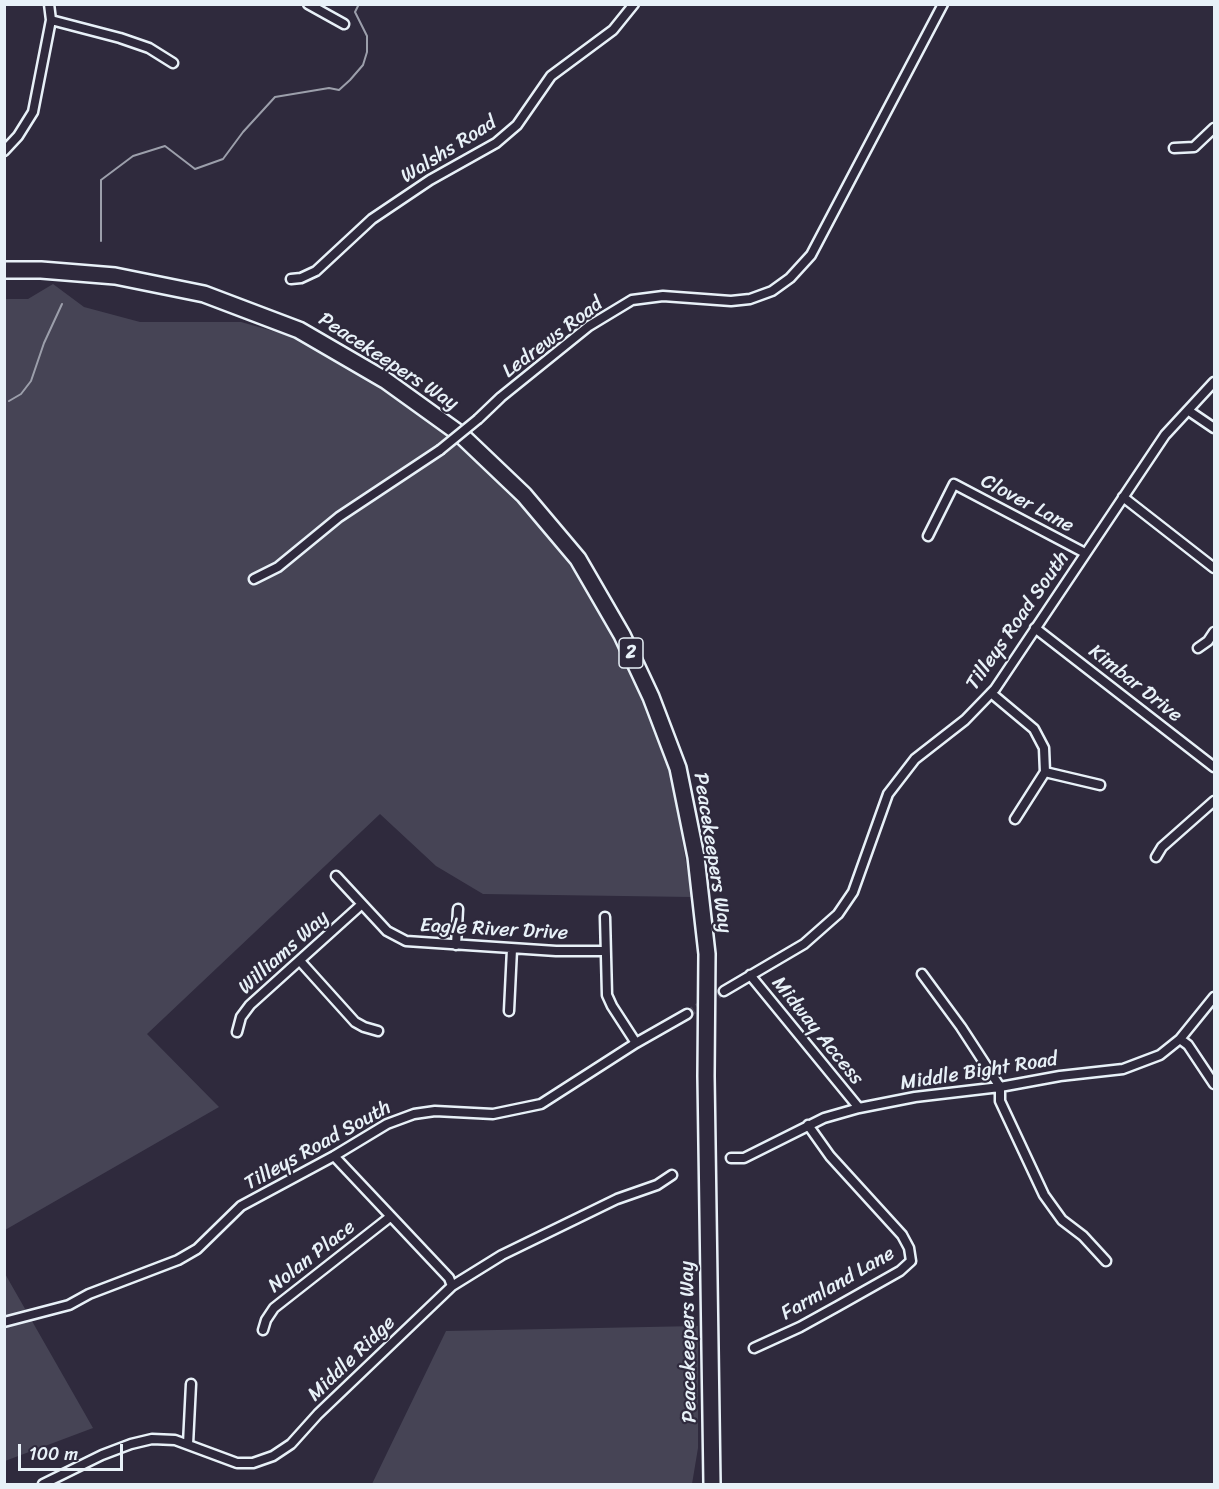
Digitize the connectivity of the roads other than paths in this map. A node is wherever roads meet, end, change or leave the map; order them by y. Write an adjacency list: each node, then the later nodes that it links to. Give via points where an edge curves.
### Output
1 (49, 4): 5 (street)
2 (308, 4): 6 (street)
3 (634, 4): 12 (street, Walshs Road, via 613,30 551,76 517,125 496,143 372,219 316,271)
4 (943, 4): 20 (street, Ledrews Road, bridge, via 811,255 790,278 772,291 750,299 663,296 632,300 589,326 440,450 339,517 278,567)
5 (51, 20): 7 (street, via 149,48); 10 (street, via 33,112)
6 (344, 24)
7 (173, 63)
8 (1215, 128): 9 (street, via 1194,147)
9 (1174, 148)
10 (4, 151)
11 (4, 270): 63 (highway, Peacekeepers Way / 2, via 115,276 204,294 299,330 385,380 460,434 524,495 578,560 622,635 651,697 678,768 696,857 707,954)
12 (291, 279)
13 (1215, 382): 14 (street, Tilleys Road South)
14 (1189, 411): 15 (street); 16 (street, Tilleys Road South, via 1165,435)
15 (1215, 428)
16 (1122, 497): 18 (street, Tilleys Road South); 19 (street)
17 (928, 536): 18 (street, Clover Lane, via 954,484)
18 (1085, 553): 21 (street, Tilleys Road South)
19 (1215, 568)
20 (254, 579)
21 (1035, 628): 24 (street, Tilleys Road South); 25 (street, Kimbar Drive)
22 (1215, 632): 23 (street)
23 (1198, 648)
24 (991, 693): 26 (street, via 1034,729 1044,748); 40 (street, Tilleys Road South, via 965,720 915,759 888,794 853,892 838,914 804,944)
25 (1215, 766)
26 (1045, 772): 27 (street); 29 (street)
27 (1100, 785)
28 (1215, 801): 30 (street, via 1162,847)
29 (1015, 819)
30 (1156, 857)
31 (336, 876): 32 (street, Eagle River Drive)
32 (362, 904): 35 (street, Eagle River Drive, via 398,938); 38 (street, Williams Way)
33 (458, 909): 35 (street)
34 (605, 917): 37 (street)
35 (456, 945): 36 (street, Eagle River Drive)
36 (512, 949): 37 (street, Eagle River Drive); 43 (street)
37 (605, 951): 48 (street, via 609,1000)
38 (300, 961): 45 (street, via 355,1022); 46 (street, Williams Way, via 246,1009)
39 (922, 974): 50 (street)
40 (750, 975): 41 (street, Tilleys Road South); 51 (street, Midway Access)
41 (724, 991)
42 (1215, 997): 47 (street, Middle Bight Road)
43 (509, 1011)
44 (687, 1014): 48 (street, Tilleys Road South)
45 (378, 1031)
46 (237, 1032)
47 (1180, 1039): 49 (street); 50 (street, Middle Bight Road, via 1160,1055 1123,1069)
48 (636, 1043): 53 (street, Tilleys Road South, via 541,1104 493,1114 414,1114 387,1124)
49 (1215, 1084)
50 (1000, 1087): 51 (street, Middle Bight Road); 57 (street, via 1000,1101 1044,1196 1062,1220)
51 (859, 1108): 52 (street, Middle Bight Road)
52 (808, 1125): 54 (street, Middle Bight Road, via 744,1158); 61 (street, Farmland Lane, via 830,1156 902,1235 911,1261 838,1306)
53 (334, 1156): 56 (street); 59 (street, Tilleys Road South, via 242,1206 197,1249 178,1260 69,1305)
54 (731, 1158)
55 (672, 1175): 58 (street, Middle Ridge, via 502,1254)
56 (390, 1217): 58 (street, via 449,1278); 60 (street, Nolan Place, via 274,1308)
57 (1106, 1262)
58 (452, 1286): 64 (street, Middle Ridge, via 291,1444 273,1456 253,1463 237,1463)
59 (4, 1322)
60 (263, 1330)
61 (754, 1348)
62 (190, 1384): 64 (street)
63 (711, 1417): 66 (highway); 67 (highway, Peacekeepers Way / 2)
64 (188, 1444): 65 (street, Middle Ridge, via 164,1438 138,1442)
65 (43, 1485)
66 (702, 1485)
67 (712, 1485)

